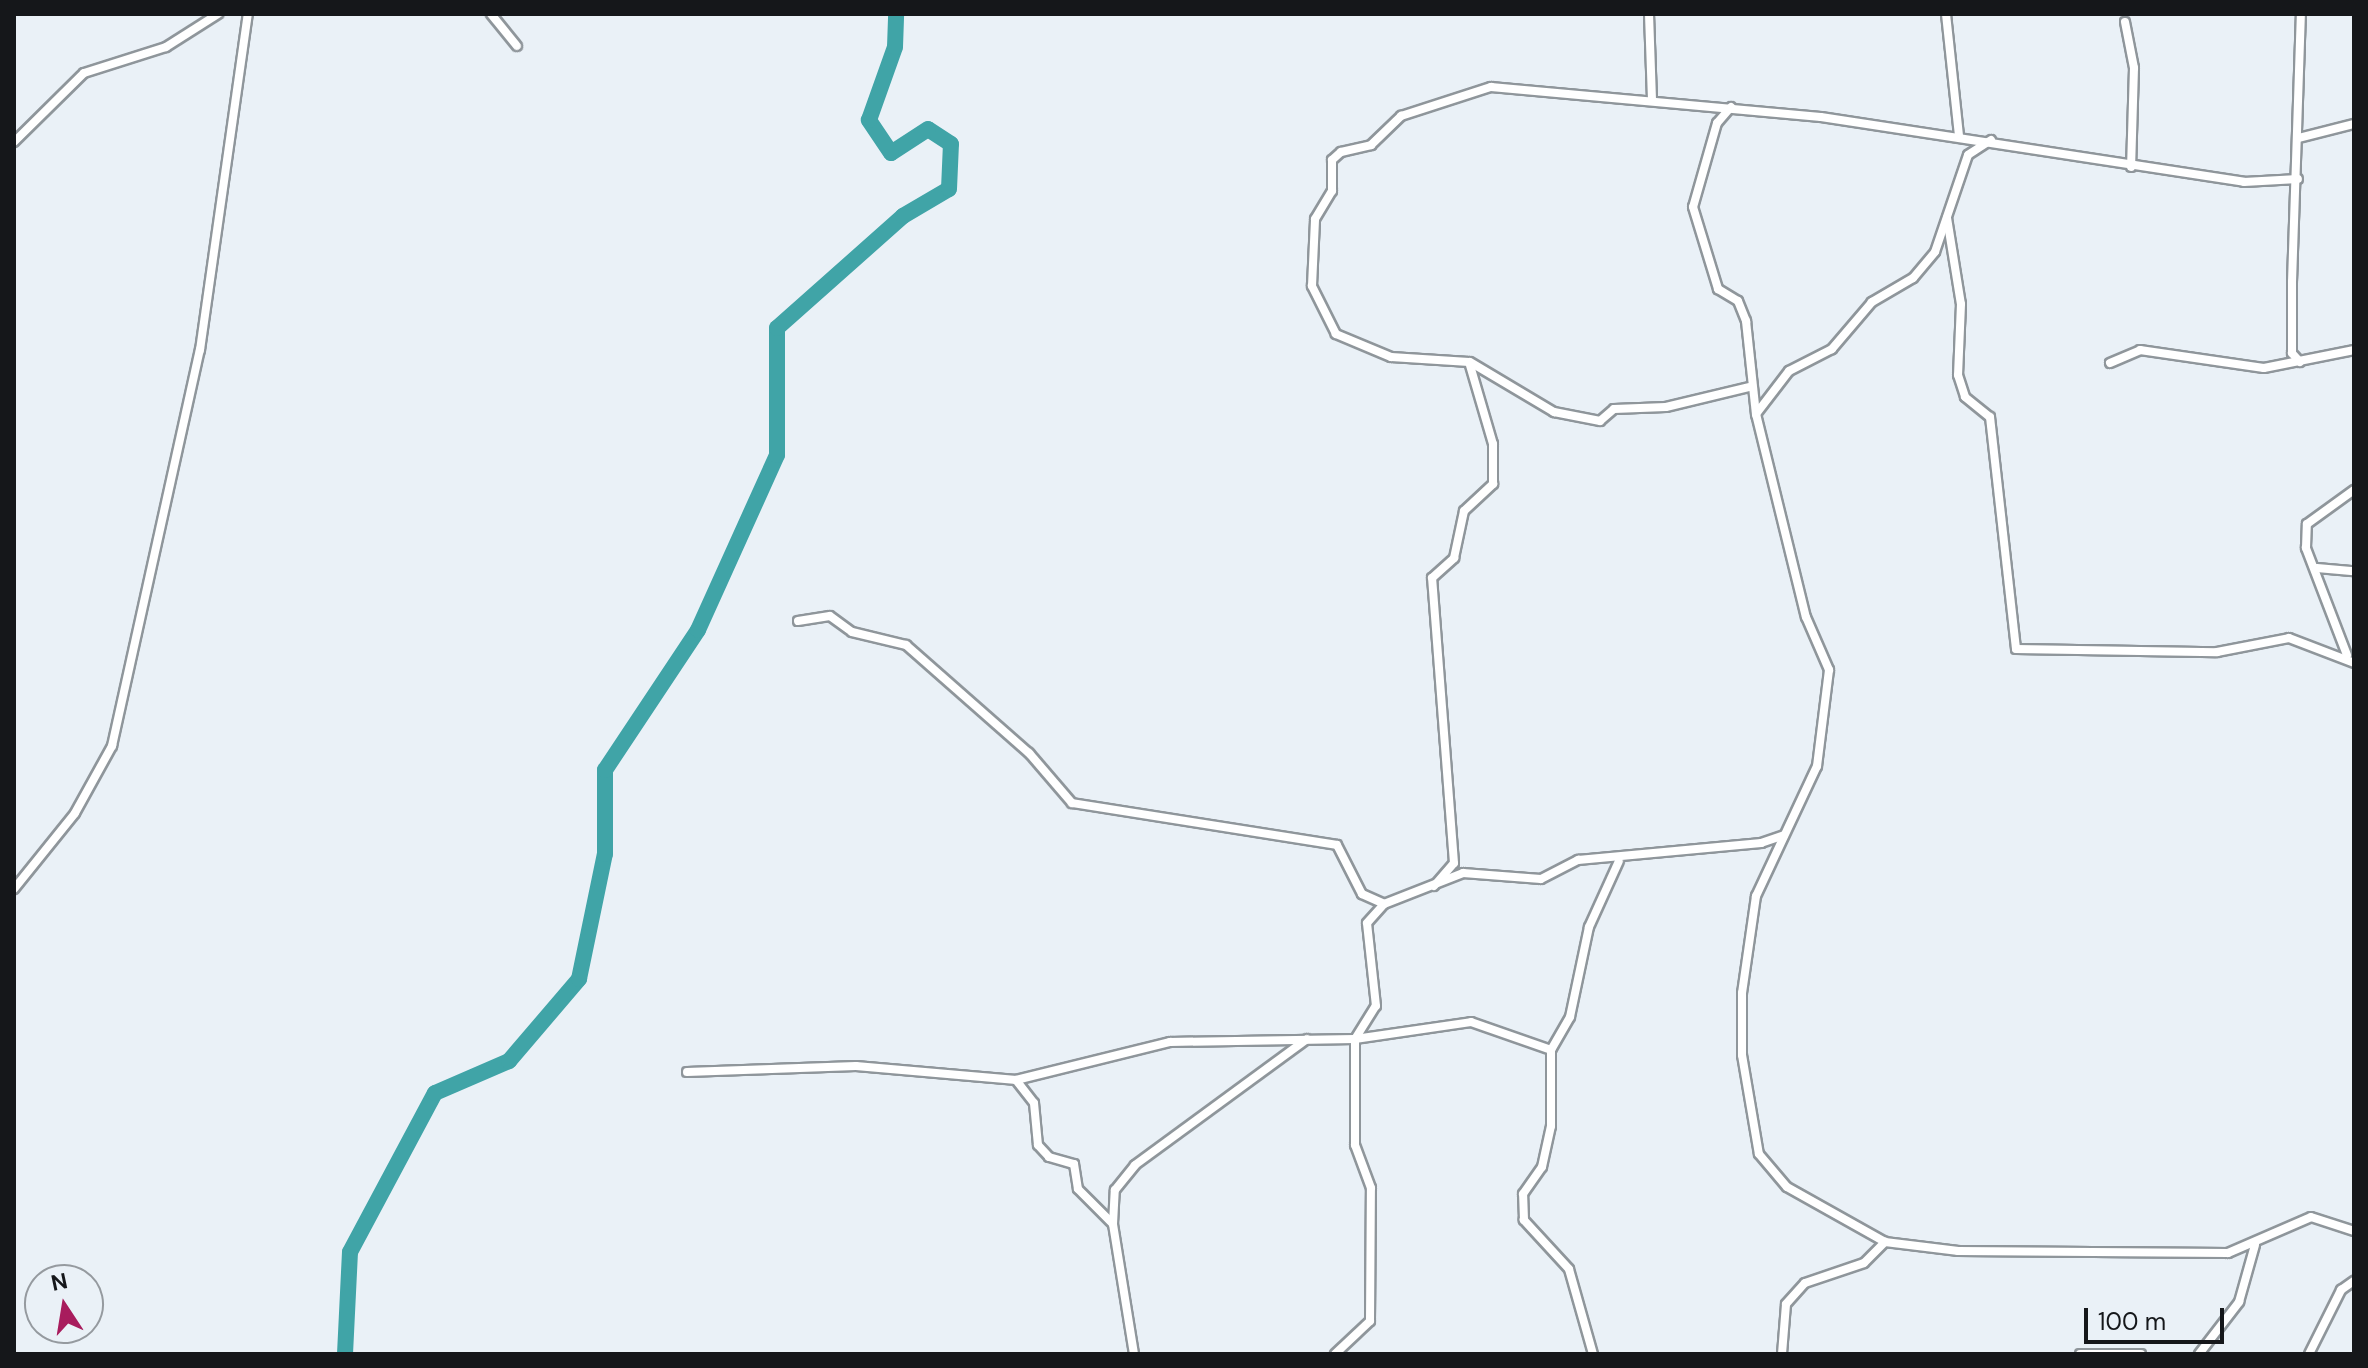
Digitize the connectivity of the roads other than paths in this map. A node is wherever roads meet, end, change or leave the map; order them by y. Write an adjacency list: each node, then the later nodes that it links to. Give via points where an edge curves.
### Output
1 (218, 14): 15 (street, via 150,54 84,73)
2 (248, 14): 34 (street, via 200,350 112,746 75,813)
3 (491, 14): 8 (street)
4 (1649, 14): 9 (street)
5 (1946, 14): 12 (street)
6 (2301, 14): 13 (street)
7 (2125, 22): 16 (street, via 2134,68)
8 (517, 46)
9 (1652, 100): 10 (street); 20 (street, via 1491,87 1401,116 1371,145 1332,160 1332,191 1315,219 1312,286 1336,334 1391,357)
10 (1731, 107): 12 (street); 23 (street, via 1717,123 1693,207 1718,289 1738,301 1746,321)
11 (2354, 124): 13 (street)
12 (1959, 135): 14 (street)
13 (2299, 138): 17 (street)
14 (1992, 140): 16 (street); 18 (street, via 1968,155)
15 (14, 142)
16 (2131, 167): 17 (street, via 2244,182)
17 (2298, 179): 21 (street, via 2292,343)
18 (1947, 215): 24 (street, via 1935,252 1913,278 1872,302 1832,349 1789,371); 29 (street, via 1961,304 1958,375 1965,397 1990,417 2016,649 2217,652 2289,638 2312,651)
19 (2354, 350): 21 (street)
20 (1469, 362): 23 (street, via 1554,412 1600,421 1614,409 1666,407); 33 (street, via 1493,444 1493,484 1464,511 1454,558 1432,578 1454,863)
21 (2300, 362): 22 (street, via 2235,368 2140,350)
22 (2110, 363)
23 (1749, 387): 24 (street)
24 (1756, 414): 31 (street, via 1806,617 1829,670 1817,766)
25 (2354, 490): 26 (street, via 2307,524)
26 (2317, 568): 27 (street); 29 (street)
27 (2354, 571)
28 (798, 621): 35 (street, via 830,616 852,632 906,645 1029,753 1072,803 1337,845 1362,894)
29 (2347, 655): 30 (street)
30 (2354, 663)
31 (1784, 835): 32 (street); 43 (street, via 1756,896 1742,993 1752,1133 1787,1187)
32 (1619, 861): 33 (street, via 1578,860 1524,881 1463,873); 38 (street, via 1589,927 1570,1017)
33 (1434, 886): 35 (street)
34 (14, 889)
35 (1384, 904): 37 (street, via 1367,923 1376,1006)
36 (1307, 1039): 37 (street); 40 (street, via 1234,1046 1170,1042); 41 (street, via 1135,1165 1115,1190)
37 (1355, 1039): 38 (street, via 1471,1022); 47 (street, via 1355,1145 1371,1188 1370,1321)
38 (1551, 1050): 48 (street, via 1551,1126 1542,1167 1523,1194 1524,1220 1569,1269)
39 (687, 1072): 40 (street, via 856,1066)
40 (1016, 1080): 41 (street, via 1034,1103 1038,1145 1049,1157 1074,1164 1078,1189)
41 (1113, 1224): 46 (street)
42 (2354, 1231): 44 (street, via 2311,1217)
43 (1885, 1242): 44 (street, via 2083,1253 2228,1253); 49 (street, via 1864,1263 1805,1283 1786,1304)
44 (2255, 1245): 52 (street, via 2239,1302)
45 (2354, 1281): 53 (street, via 2341,1290)
46 (1134, 1354)
47 (1335, 1354)
48 (1593, 1354)
49 (1782, 1354)
50 (2080, 1354): 51 (street)
51 (2141, 1354)
52 (2199, 1354)
53 (2309, 1354)

